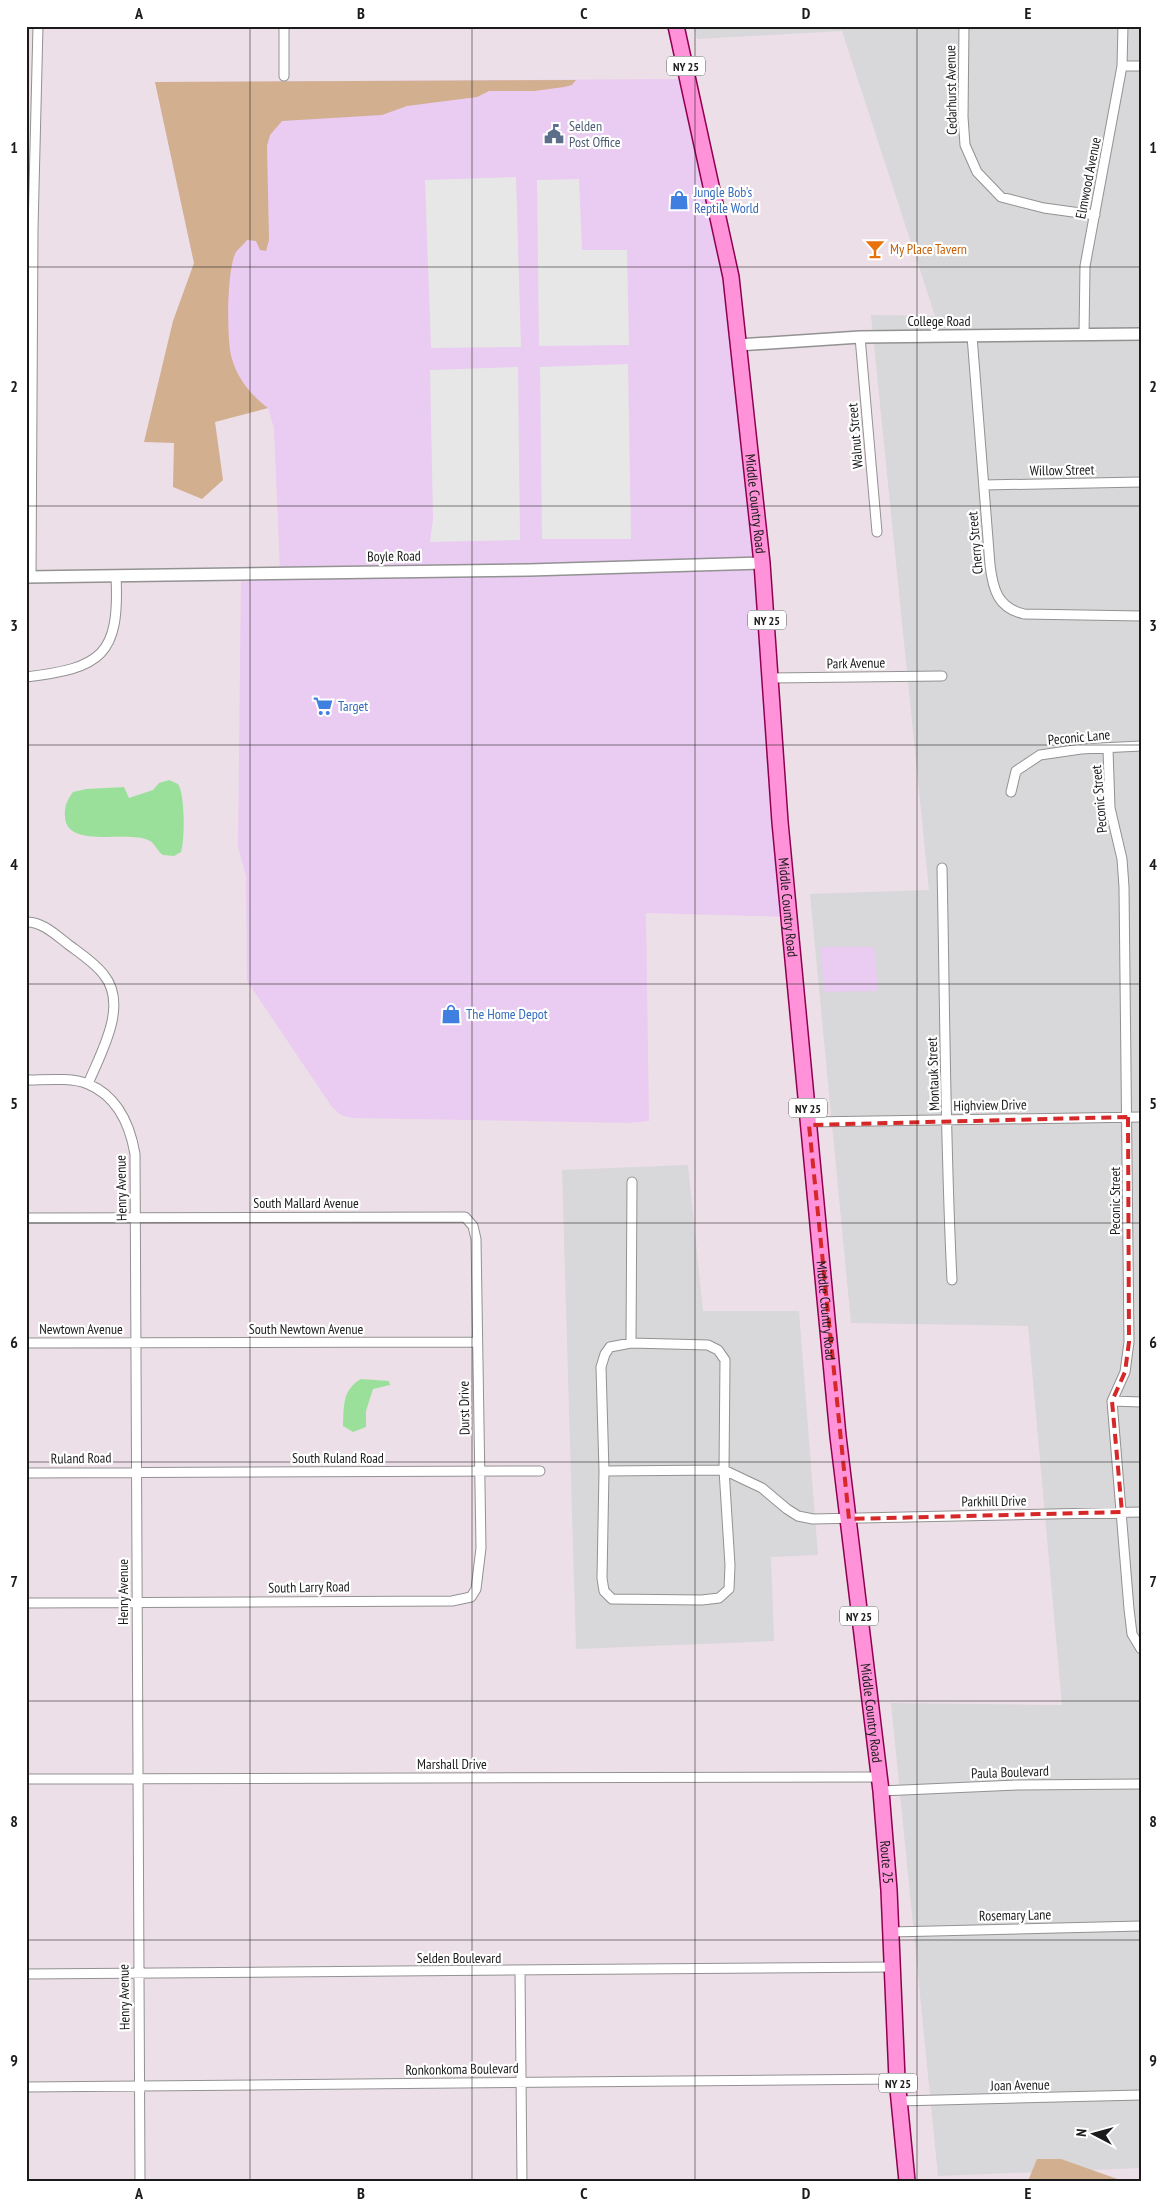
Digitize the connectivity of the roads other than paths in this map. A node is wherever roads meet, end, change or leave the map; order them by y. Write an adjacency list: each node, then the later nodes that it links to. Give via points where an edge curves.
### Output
1 (38, 26): 20 (street)
2 (284, 26): 8 (street)
3 (676, 26): 14 (main road, Middle Country Road / NY 25, via 731,277)
4 (964, 26): 9 (street, Cedarhurst Avenue, via 965,145 976,172 1002,197 1044,208)
5 (1123, 26): 6 (street, Elmwood Avenue)
6 (1122, 66): 7 (street); 9 (street, Elmwood Avenue)
7 (1141, 66)
8 (284, 76)
9 (1094, 215): 11 (street, Elmwood Avenue, via 1085,266)
10 (1141, 334): 11 (street, College Road)
11 (1084, 335): 12 (street, College Road)
12 (972, 336): 13 (street, College Road); 16 (street, Cherry Street)
13 (860, 338): 14 (street, College Road); 17 (street, Walnut Street)
14 (738, 345): 18 (main road, Middle Country Road / NY 25)
15 (1141, 482): 16 (street, Willow Street)
16 (984, 485): 21 (street, Cherry Street, via 992,579 1002,604 1024,614)
17 (877, 532)
18 (762, 563): 19 (street, Boyle Road); 24 (main road, Middle Country Road / NY 25)
19 (116, 576): 20 (street, Boyle Road); 23 (street, via 116,618 98,658 83,667)
20 (28, 578)
21 (1141, 616)
22 (942, 676): 24 (street, Park Avenue)
23 (26, 677)
24 (771, 678): 35 (main road, Middle Country Road / NY 25, via 780,822)
25 (1141, 746): 26 (street, Peconic Lane)
26 (1108, 748): 27 (street, Peconic Lane, via 1040,755 1016,771); 32 (street, Peconic Street, via 1110,808 1122,859 1124,887)
27 (1011, 792)
28 (942, 868): 34 (street, Montauk Street)
29 (26, 922): 31 (street, via 53,932 106,976 114,1008 111,1028)
30 (26, 1080): 31 (street, Henry Avenue)
31 (88, 1084): 38 (street, Henry Avenue, via 111,1101 131,1132 135,1154)
32 (1128, 1117): 33 (street, Highview Drive); 34 (street, Highview Drive); 45 (street, Peconic Street, via 1129,1342 1125,1372)
33 (1141, 1117)
34 (948, 1119): 35 (street, Highview Drive); 40 (street, Montauk Street)
35 (809, 1122): 55 (main road, Middle Country Road / NY 25)
36 (632, 1182): 44 (street)
37 (26, 1218): 38 (street, South Mallard Avenue)
38 (136, 1218): 39 (street, South Mallard Avenue, via 450,1215 465,1217); 43 (street, Henry Avenue)
39 (473, 1226): 41 (street, Durst Drive, via 476,1239)
40 (952, 1280)
41 (477, 1342): 43 (street, South Newtown Avenue); 48 (street, Durst Drive)
42 (26, 1343): 43 (street, Newtown Avenue)
43 (135, 1343): 51 (street, Henry Avenue)
44 (631, 1344): 47 (street, via 708,1345 718,1350 725,1360); 50 (street, via 610,1347 601,1367)
45 (1112, 1401): 46 (street); 53 (street, Peconic Street)
46 (1141, 1402)
47 (724, 1470): 50 (street); 50 (street, via 729,1590 719,1598 702,1600 612,1599 604,1591); 55 (street, Parkhill Drive, via 762,1488 798,1516)
48 (478, 1471): 49 (street, South Ruland Road); 51 (street, South Ruland Road); 56 (street, Durst Drive, via 481,1548)
49 (540, 1471)
50 (604, 1471)
51 (136, 1472): 52 (street, Ruland Road); 57 (street, Henry Avenue)
52 (26, 1473)
53 (1122, 1512): 54 (street, Parkhill Drive); 55 (street, Parkhill Drive); 59 (street, Peconic Street, via 1132,1634)
54 (1141, 1512)
55 (849, 1519): 62 (main road, Middle Country Road / NY 25)
56 (476, 1589): 57 (street, South Larry Road, via 471,1597 452,1601)
57 (138, 1602): 58 (street, South Larry Road); 60 (street, Henry Avenue)
58 (26, 1603)
59 (1141, 1649)
60 (137, 1778): 61 (street, Marshall Drive); 62 (street, Marshall Drive); 68 (street, Henry Avenue)
61 (26, 1779)
62 (879, 1784): 63 (street, Paula Boulevard); 65 (main road, Route 25 / NY 25)
63 (1141, 1784)
64 (1141, 1926): 65 (street, Rosemary Lane)
65 (891, 1932): 66 (main road, NY 25)
66 (892, 1966): 67 (street, Selden Boulevard); 70 (main road, NY 25)
67 (520, 1971): 68 (street, Selden Boulevard); 71 (street)
68 (138, 1973): 69 (street, Selden Boulevard); 73 (street, Henry Avenue)
69 (26, 1974)
70 (897, 2079): 71 (street, Ronkonkoma Boulevard); 75 (main road, NY 25)
71 (522, 2082): 73 (street, Ronkonkoma Boulevard); 77 (street)
72 (26, 2086): 73 (street, Ronkonkoma Boulevard)
73 (139, 2086): 76 (street, Henry Avenue)
74 (1141, 2096): 75 (street, Joan Avenue)
75 (899, 2101): 78 (main road, NY 25)
76 (140, 2181)
77 (522, 2181)
78 (907, 2181)

